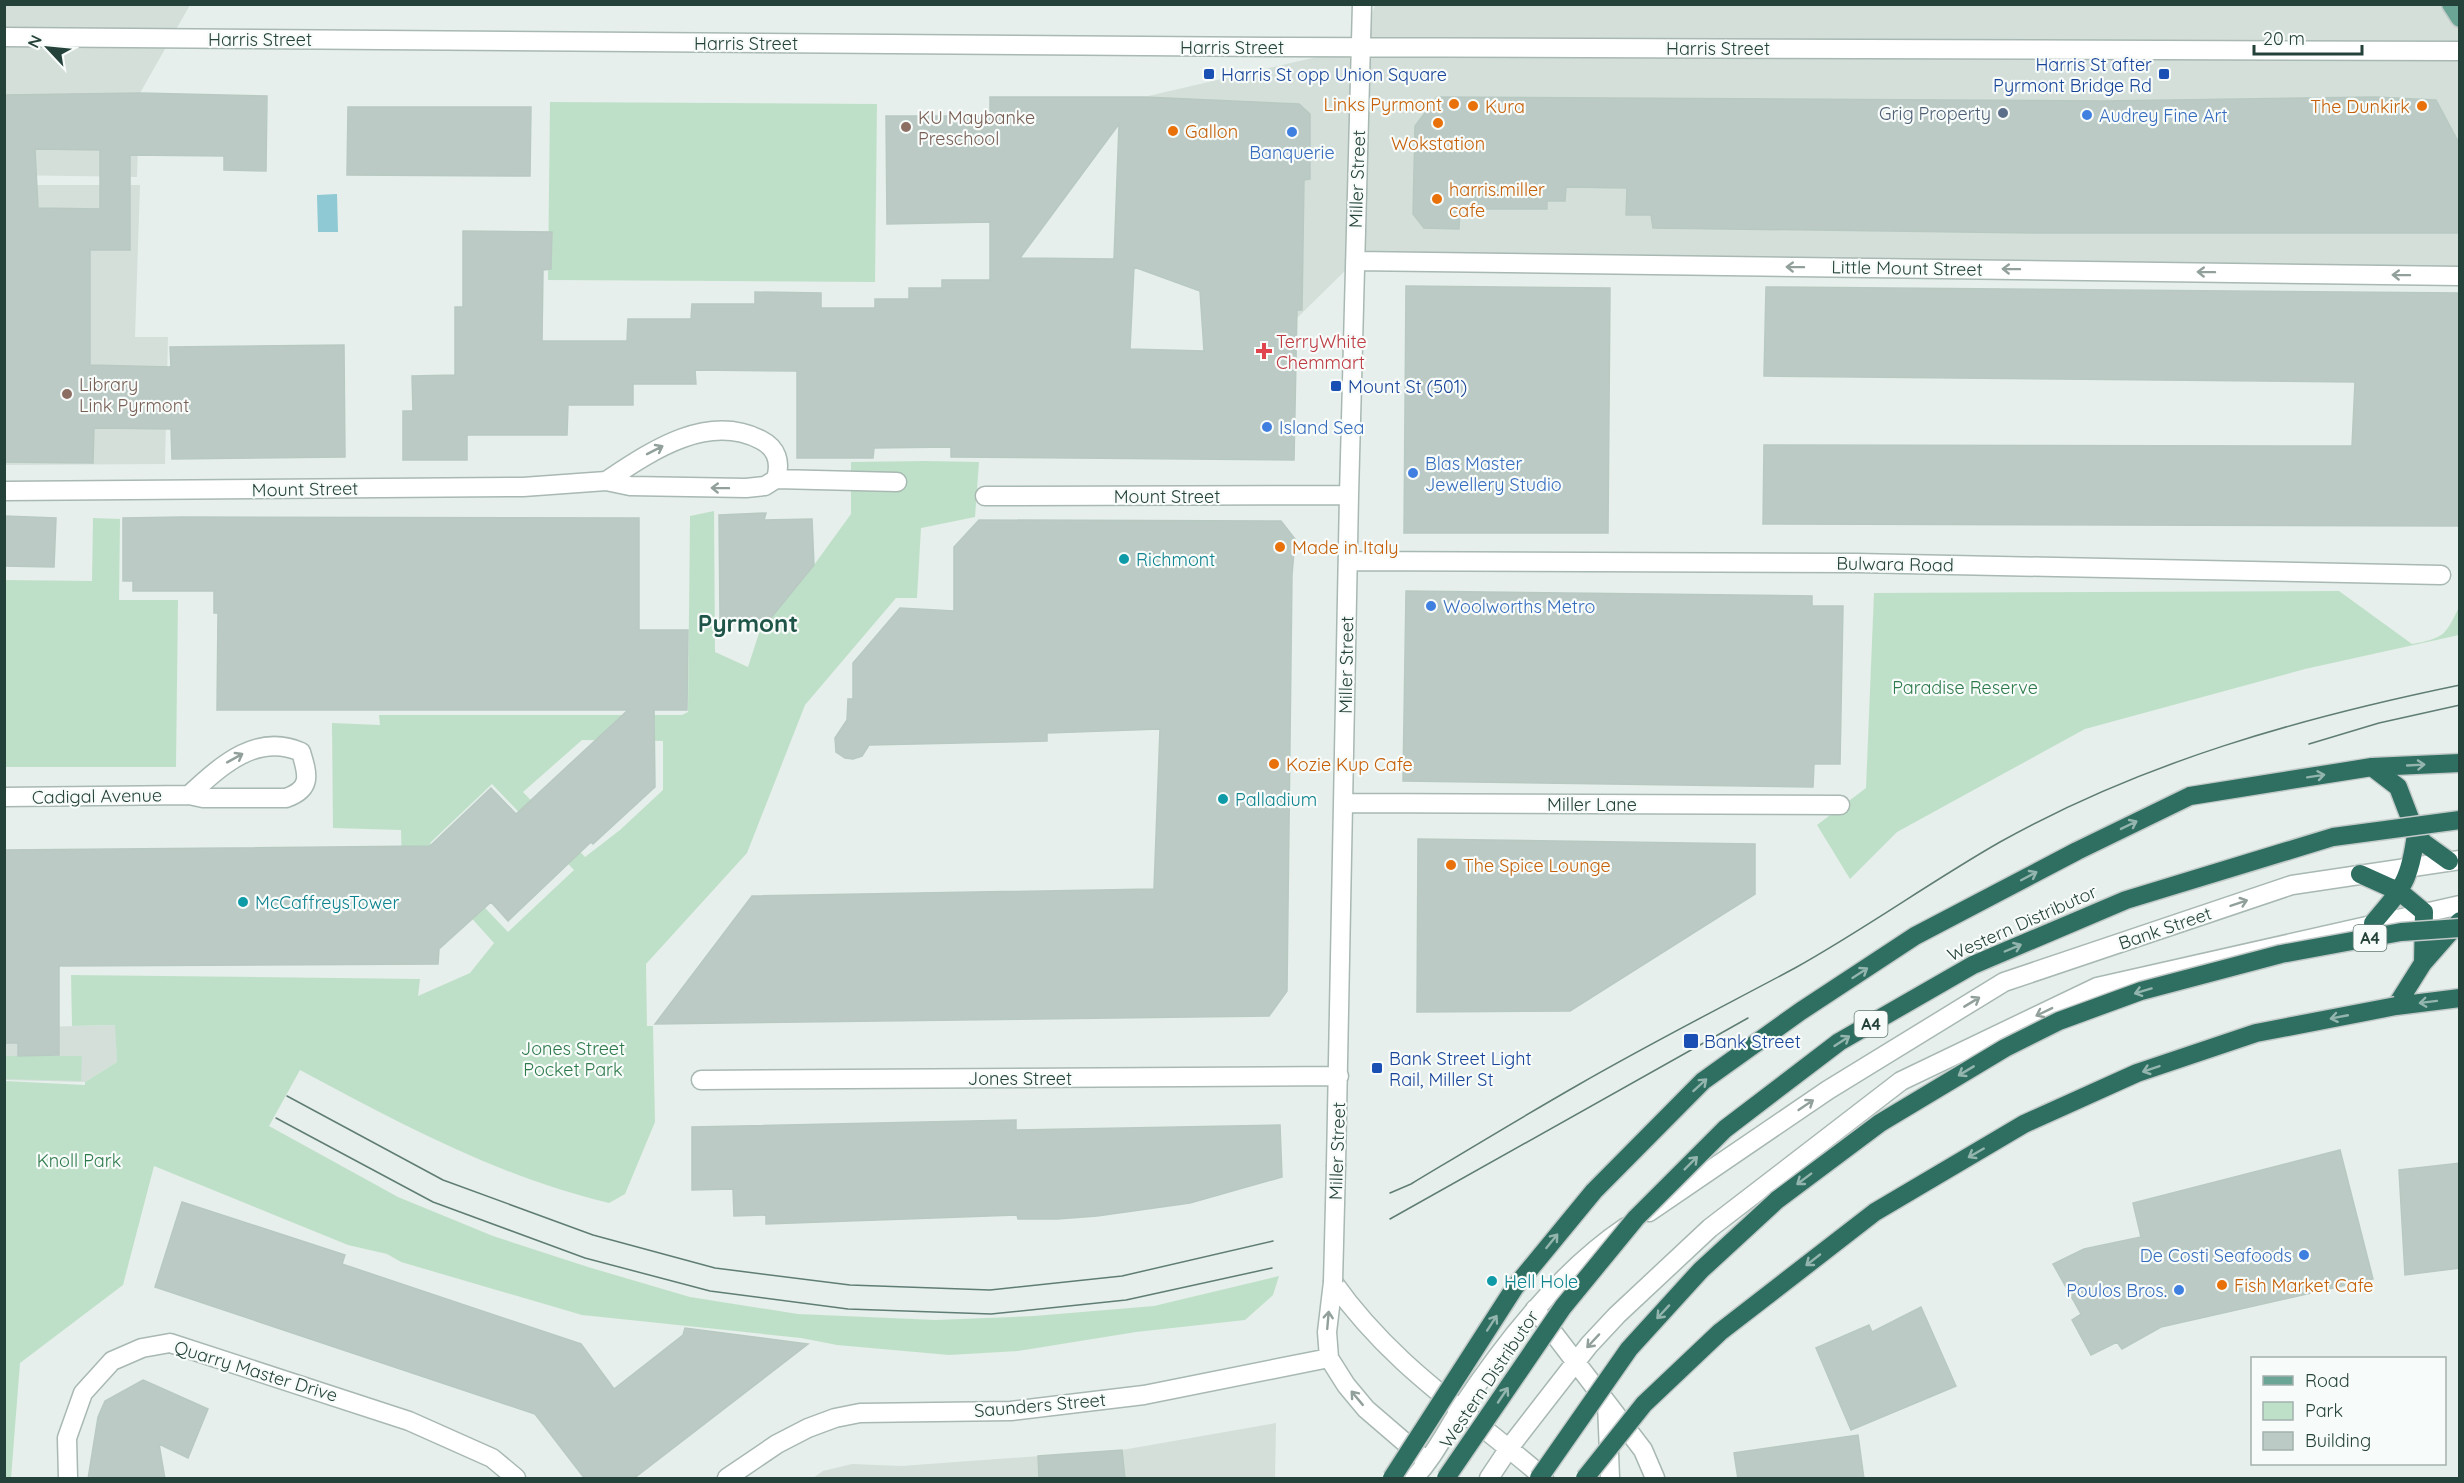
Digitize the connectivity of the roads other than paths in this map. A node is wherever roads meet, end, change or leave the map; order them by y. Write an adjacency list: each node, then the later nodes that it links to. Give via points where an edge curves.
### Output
1 (1362, 4): 5 (street, Miller Street)
2 (2451, 4): 3 (main road)
3 (2460, 18)
4 (4, 37): 5 (street, Harris Street)
5 (1360, 47): 6 (street, Harris Street); 7 (street, Miller Street)
6 (2460, 51)
7 (1355, 261): 8 (street, Little Mount Street, one-way to 7); 13 (street, Miller Street)
8 (2460, 276)
9 (777, 479): 10 (street, Mount Street, one-way to 10, via 765,486 746,488 630,486); 10 (street, Mount Street, one-way to 9, via 658,448 685,436 717,431 752,436 767,444 776,453); 11 (street, Mount Street)
10 (606, 481): 12 (street, Mount Street, via 523,487)
11 (897, 482)
12 (4, 491)
13 (1349, 495): 14 (street, Mount Street); 15 (street, Miller Street)
14 (985, 496)
15 (1349, 561): 16 (street, Bulwara Road, via 1857,563); 21 (street, Miller Street)
16 (2441, 575)
17 (2460, 763): 18 (highway, one-way to 17)
18 (2372, 767): 24 (highway, via 2398,787); 50 (highway, one-way to 18, bridge, via 1515,1287 1594,1191 1703,1081 1915,936 2190,796)
19 (189, 795): 19 (street, Cadigal Avenue, one-way to 19, via 240,754 267,747 287,746 301,752 307,772 304,787 286,798); 20 (street, Cadigal Avenue)
20 (4, 797)
21 (1344, 803): 22 (street, Miller Lane); 37 (street, Miller Street)
22 (1840, 805)
23 (2460, 820): 52 (highway, Western Distributor / A4, one-way to 23, bridge, via 1563,1307 1636,1218 1725,1129 1839,1042 1973,965 2126,900 2333,837)
24 (2416, 834): 25 (highway); 26 (highway)
25 (2454, 860): 26 (street, Bank Street)
26 (2412, 866): 27 (street, Bank Street); 28 (highway)
27 (2360, 874): 28 (highway); 40 (street, Bank Street, one-way to 27, via 1601,1244 1828,1090 2004,982 2292,885)
28 (2400, 892): 30 (highway); 32 (highway)
29 (2460, 905): 30 (street, Bank Street)
30 (2424, 912): 32 (street, Bank Street); 34 (highway)
31 (2460, 921): 34 (highway)
32 (2373, 923): 42 (street, Bank Street, one-way to 42, via 2097,987 1901,1081 1710,1227 1610,1323)
33 (2460, 928): 54 (highway, A4, one-way to 54, bridge, via 2401,932 2281,954 2141,991 2059,1021 2005,1048 1880,1123 1777,1200 1701,1270 1629,1349)
34 (2422, 963): 36 (highway)
35 (2460, 998): 36 (highway, one-way to 36)
36 (2396, 1006): 56 (highway, one-way to 56, bridge, via 2256,1033 2137,1073 2014,1130 1875,1212 1720,1332 1644,1404)
37 (1339, 1076): 38 (street, Jones Street); 39 (street, Miller Street, bridge)
38 (701, 1080)
39 (1333, 1282): 41 (street, Miller Street, one-way to 39, via 1327,1332); 44 (street, via 1371,1332)
40 (1535, 1309): 42 (street); 44 (street, Bank Street)
41 (1329, 1358): 46 (street, Miller Street, one-way to 41, via 1366,1409); 49 (street, Saunders Street, via 1144,1395 1011,1411 860,1413 835,1418 777,1444)
42 (1576, 1362): 43 (street); 45 (street, Bank Street)
43 (1607, 1403): 57 (street); 58 (street, via 1643,1450)
44 (1460, 1411): 45 (street); 46 (street, Bank Street)
45 (1509, 1448): 53 (street, Bank Street); 55 (street)
46 (1429, 1462): 51 (street, Bank Street); 52 (street, Miller Street)
47 (68, 1479): 48 (street, Quarry Master Drive, via 67,1438 83,1393 112,1361 142,1348 170,1343 410,1421 492,1458)
48 (516, 1479)
49 (727, 1479)
50 (1392, 1479)
51 (1414, 1479)
52 (1448, 1479)
53 (1489, 1479)
54 (1539, 1479)
55 (1544, 1479)
56 (1585, 1479)
57 (1610, 1479)
58 (1655, 1479)

